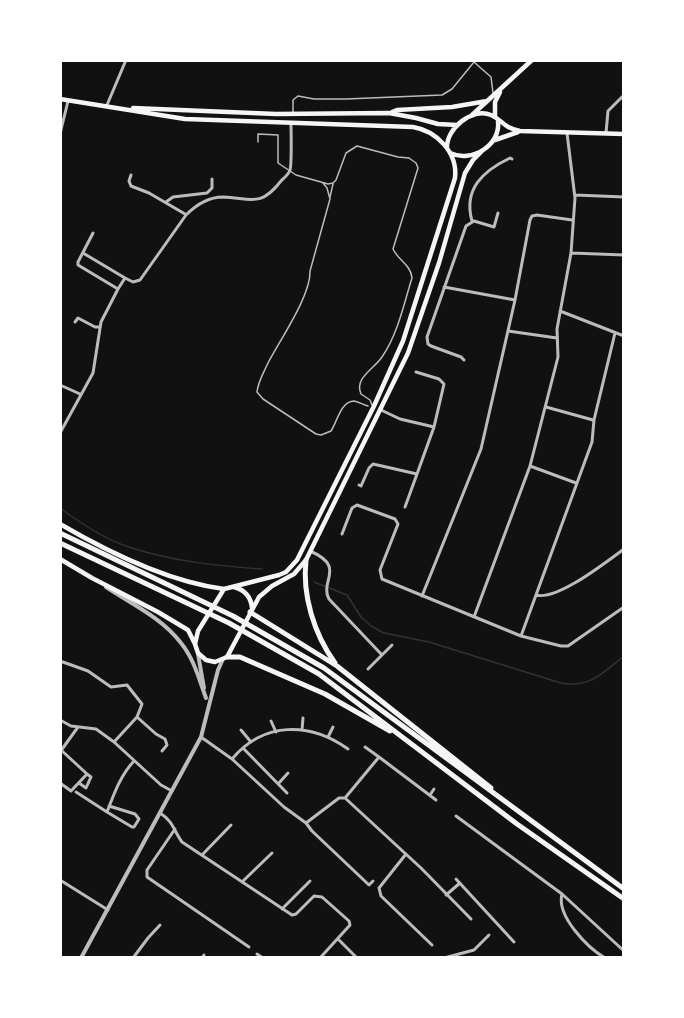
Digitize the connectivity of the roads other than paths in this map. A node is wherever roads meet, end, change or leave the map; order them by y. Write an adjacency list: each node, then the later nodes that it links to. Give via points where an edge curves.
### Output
1 (126, 60): 9 (street)
2 (532, 60): 3 (main road)
3 (500, 92): 5 (main road); 14 (main road, via 495,102)
4 (624, 95): 19 (street, via 607,114)
5 (492, 97): 8 (main road); 12 (lane, via 491,77 474,62 453,88 442,95 346,99 298,96 293,100)
6 (60, 99): 7 (main road)
7 (68, 100): 9 (main road); 20 (street)
8 (487, 101): 11 (main road); 13 (main road)
9 (107, 105): 10 (main road)
10 (118, 107): 12 (main road); 15 (main road, via 185,119)
11 (389, 113): 12 (main road); 16 (main road)
12 (293, 114)
13 (470, 117): 14 (main road, via 484,114); 16 (main road)
14 (496, 119): 17 (main road, via 509,129); 22 (main road, via 499,127)
15 (291, 123): 24 (main road, via 413,127 428,131); 27 (street)
16 (457, 125): 24 (main road, via 447,139)
17 (520, 131): 18 (main road); 22 (main road)
18 (567, 133): 19 (main road); 32 (street)
19 (606, 133): 21 (main road)
20 (60, 134)
21 (624, 134)
22 (495, 140): 25 (main road)
23 (258, 142): 27 (lane, via 258,134 278,135 278,163)
24 (449, 151): 25 (main road, via 464,156); 80 (main road, via 456,168 455,178 403,340 314,528 286,572)
25 (482, 151): 62 (main road, via 465,173 414,337)
26 (512, 159): 39 (street, via 493,168 475,187 469,203)
27 (290, 170): 30 (lane); 37 (street, via 260,199 215,198)
28 (130, 175): 35 (street, via 131,186)
29 (212, 179): 35 (street, via 212,188 207,193 173,197)
30 (322, 183): 31 (lane); 34 (lane)
31 (333, 183): 34 (lane); 59 (lane, via 346,153 357,146 409,158 418,167 393,249 410,268 412,278 387,348 358,385)
32 (575, 195): 33 (street); 38 (street)
33 (624, 197)
34 (330, 198): 60 (lane, via 308,288 257,392 321,435 331,431 348,403)
35 (166, 202): 37 (street)
36 (498, 213): 39 (street, via 494,227)
37 (186, 214): 44 (street, via 142,278 133,282)
38 (572, 219): 42 (street); 47 (street, via 537,215 531,218)
39 (472, 221): 45 (street, via 466,226)
40 (93, 233): 41 (street)
41 (83, 253): 44 (street); 46 (street, via 78,265)
42 (571, 253): 43 (street); 48 (street)
43 (624, 255)
44 (125, 278): 46 (street)
45 (444, 287): 47 (street); 55 (street, via 427,341 430,346)
46 (118, 289): 50 (street)
47 (515, 300): 51 (street)
48 (560, 311): 52 (street); 54 (street)
49 (76, 320): 50 (street)
50 (100, 327): 58 (street, via 94,369)
51 (508, 331): 54 (street); 83 (street, via 481,451)
52 (615, 333): 53 (street); 63 (street)
53 (624, 336)
54 (557, 338): 61 (street, via 558,357)
55 (464, 360)
56 (416, 372): 64 (street, via 440,379 444,384)
57 (60, 385): 58 (street)
58 (81, 394): 65 (street)
59 (372, 405)
60 (368, 406)
61 (546, 407): 63 (street); 66 (street)
62 (381, 410): 64 (street); 76 (main road)
63 (594, 420): 68 (street, via 592,439)
64 (434, 427): 67 (street)
65 (60, 434)
66 (530, 466): 68 (street); 86 (street)
67 (417, 474): 69 (street, via 373,464 361,486); 70 (street)
68 (577, 483): 82 (street)
69 (358, 485)
70 (405, 507)
71 (60, 524): 81 (main road, via 131,561)
72 (60, 533): 136 (highway, via 206,602 324,668)
73 (342, 534): 83 (street, via 352,508 357,505 395,519 398,524 380,578)
74 (60, 543): 111 (highway, via 257,638 319,675)
75 (624, 549): 82 (street, via 573,585 544,596)
76 (310, 550): 78 (main road); 91 (street, via 328,563 329,599)
77 (60, 559): 79 (main road)
78 (306, 560): 85 (main road, via 294,574 266,591); 94 (highway, via 304,583 312,615)
79 (92, 578): 88 (main road, via 188,630); 96 (street, via 166,626 195,665)
80 (231, 586): 81 (main road); 85 (main road, via 249,597)
81 (224, 589): 88 (main road, via 198,631)
82 (536, 595): 87 (street)
83 (422, 596): 86 (street)
84 (624, 607): 87 (street, via 568,646)
85 (251, 610): 92 (main road); 94 (highway)
86 (474, 617): 87 (street)
87 (521, 636)
88 (195, 644): 90 (main road)
89 (392, 645): 91 (street)
90 (198, 653): 92 (main road, via 214,662); 96 (street)
91 (382, 655): 95 (street)
92 (225, 658): 97 (street); 111 (highway, via 240,657 325,694)
93 (60, 661): 98 (street, via 88,671 111,687 127,685 142,704)
94 (337, 666): 136 (highway)
95 (368, 669)
96 (206, 698): 97 (street)
97 (208, 709): 107 (street)
98 (137, 717): 109 (street); 116 (street, via 165,739)
99 (303, 718): 105 (street)
100 (60, 720): 102 (street)
101 (272, 721): 106 (street)
102 (78, 727): 109 (street, via 96,729); 115 (street)
103 (333, 727): 108 (street)
104 (241, 730): 110 (street)
105 (302, 730): 106 (street); 108 (street)
106 (276, 732): 110 (street)
107 (201, 737): 118 (street); 126 (street)
108 (328, 737): 114 (street)
109 (114, 742): 119 (street)
110 (250, 742): 113 (street)
111 (409, 742): 152 (highway)
112 (365, 747): 117 (street)
113 (243, 748): 118 (street); 124 (street)
114 (348, 749)
115 (61, 751): 121 (street)
116 (162, 751)
117 (379, 757): 129 (street); 130 (street)
118 (232, 759): 137 (street)
119 (134, 761): 126 (street); 132 (street)
120 (288, 773): 124 (street)
121 (87, 774): 123 (street); 123 (street, via 91,777 86,788)
122 (60, 783): 123 (street, via 71,791)
123 (79, 783)
124 (278, 784): 128 (street)
125 (434, 789): 129 (street)
126 (172, 791): 134 (street)
127 (76, 792): 133 (street)
128 (287, 793)
129 (430, 795): 131 (street)
130 (345, 798): 137 (street, via 339,798); 141 (street)
131 (436, 800)
132 (109, 806): 133 (street); 133 (street, via 140,819 132,827)
133 (107, 812)
134 (160, 813): 139 (street); 154 (street)
135 (456, 816): 150 (street)
136 (524, 817): 149 (highway)
137 (306, 823): 146 (street, via 369,885)
138 (231, 825): 142 (street)
139 (175, 829): 142 (street, via 182,842); 163 (street, via 147,870 147,877)
140 (272, 853): 147 (street)
141 (406, 854): 151 (street); 160 (street, via 379,891)
142 (202, 855): 147 (street)
143 (456, 879): 148 (street)
144 (60, 880): 154 (street)
145 (310, 881): 153 (street)
146 (373, 881)
147 (242, 882): 153 (street)
148 (460, 883): 151 (street); 161 (street)
149 (624, 889)
150 (562, 894): 164 (street); 172 (street, via 574,930)
151 (446, 896): 155 (street)
152 (624, 899)
153 (282, 909): 159 (street, via 297,915 314,896 322,897 349,921 348,929)
154 (108, 910): 166 (street)
155 (471, 919)
156 (160, 925): 167 (street)
157 (430, 935): 160 (street)
158 (489, 935): 171 (street, via 474,950)
159 (338, 939): 169 (street); 170 (street)
160 (426, 940): 162 (street)
161 (514, 942)
162 (432, 945)
163 (249, 947)
164 (624, 951)
165 (256, 954): 168 (street)
166 (81, 958)
167 (133, 958)
168 (263, 958)
169 (321, 958)
170 (357, 958)
171 (444, 958)
172 (604, 958)

